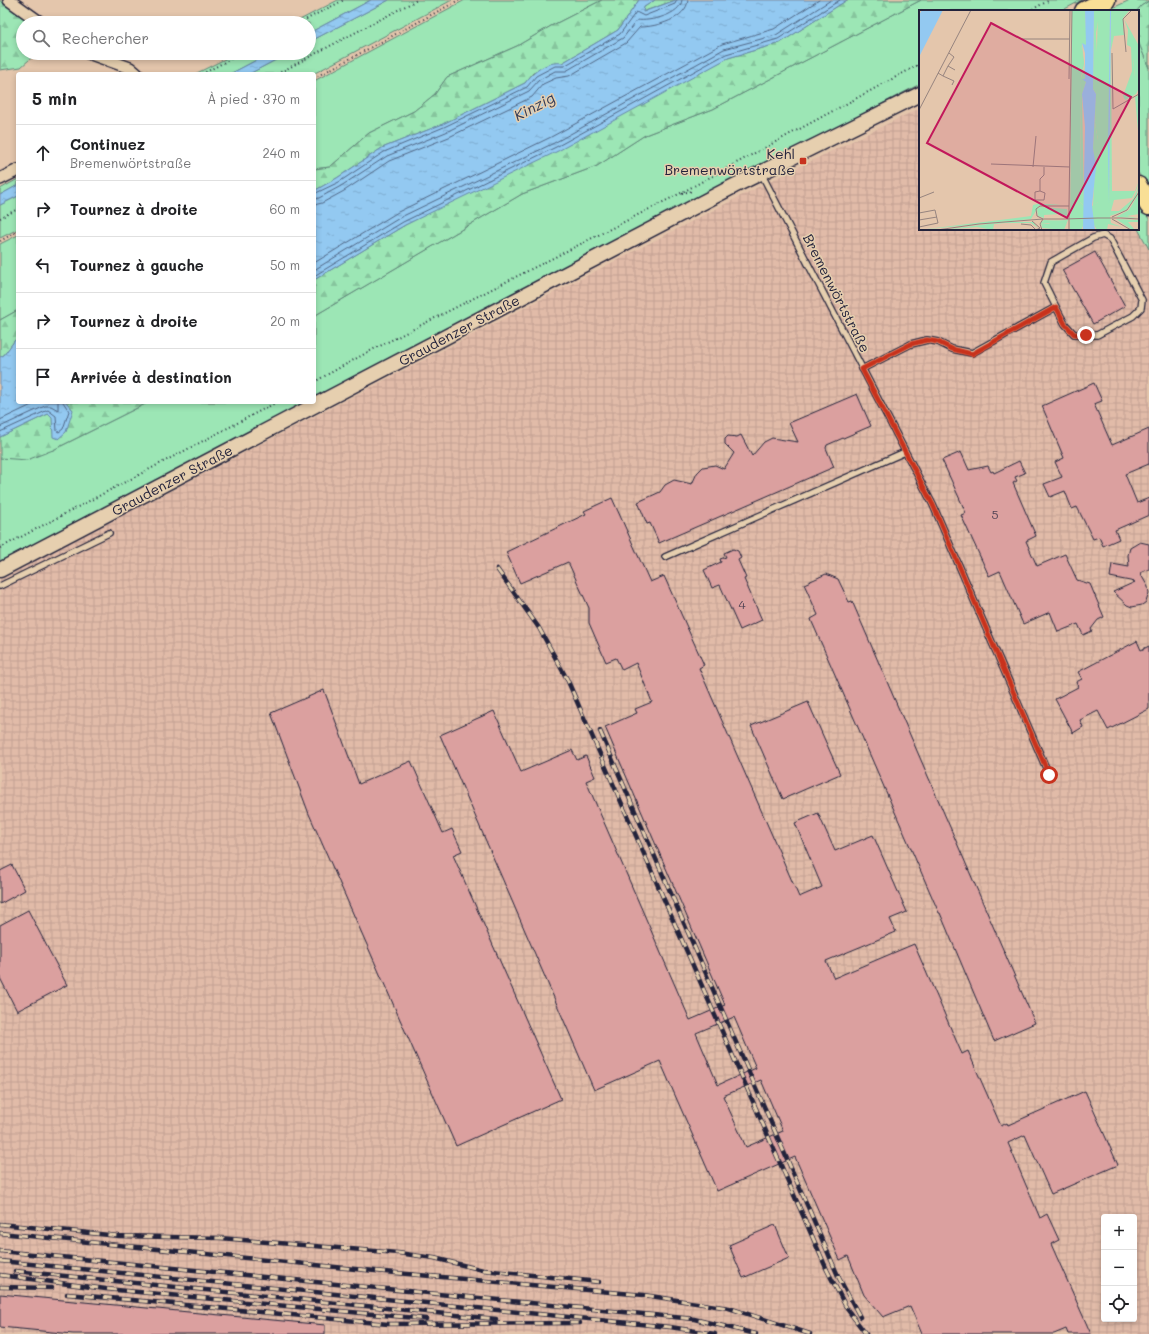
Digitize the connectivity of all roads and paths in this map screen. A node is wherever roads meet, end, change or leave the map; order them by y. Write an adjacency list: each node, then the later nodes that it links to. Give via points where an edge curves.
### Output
1 (9, 0): 9 (street)
2 (344, 0): 10 (path)
3 (417, 0): 11 (path)
4 (459, 0): 19 (path)
5 (1050, 0): 7 (path)
6 (1106, 0): 8 (main road)
7 (1031, 10)
8 (1086, 10)
9 (32, 16)
10 (313, 16)
11 (316, 53)
12 (108, 60): 16 (street)
13 (229, 60): 17 (path)
14 (303, 60): 18 (path)
15 (919, 65): 32 (path, via 679,194)
16 (135, 72)
17 (206, 72)
18 (281, 72)
19 (316, 77)
20 (919, 94): 22 (street, Graudenzer Straße)
21 (16, 171): 23 (street)
22 (761, 173): 31 (lane, Bremenwörtstraße); 38 (street, Graudenzer Straße)
23 (0, 179)
24 (1139, 188): 25 (main road)
25 (1149, 206)
26 (16, 210): 27 (path)
27 (0, 218)
28 (16, 232): 29 (path)
29 (0, 241)
30 (1056, 307): 30 (lane, via 1044,283 1051,262 1093,238 1103,235 1110,239 1142,300 1141,308 1133,316 1097,335 1086,335 1074,334); 31 (lane, via 972,354 927,340 911,344)
31 (862, 369): 34 (lane, Bremenwörtstraße)
32 (316, 381)
33 (273, 404): 36 (path)
34 (905, 452): 37 (lane); 40 (lane, Bremenwörtstraße, via 949,541)
35 (109, 533): 39 (lane)
36 (0, 548)
37 (665, 557)
38 (0, 570)
39 (0, 586)
40 (1049, 775)

